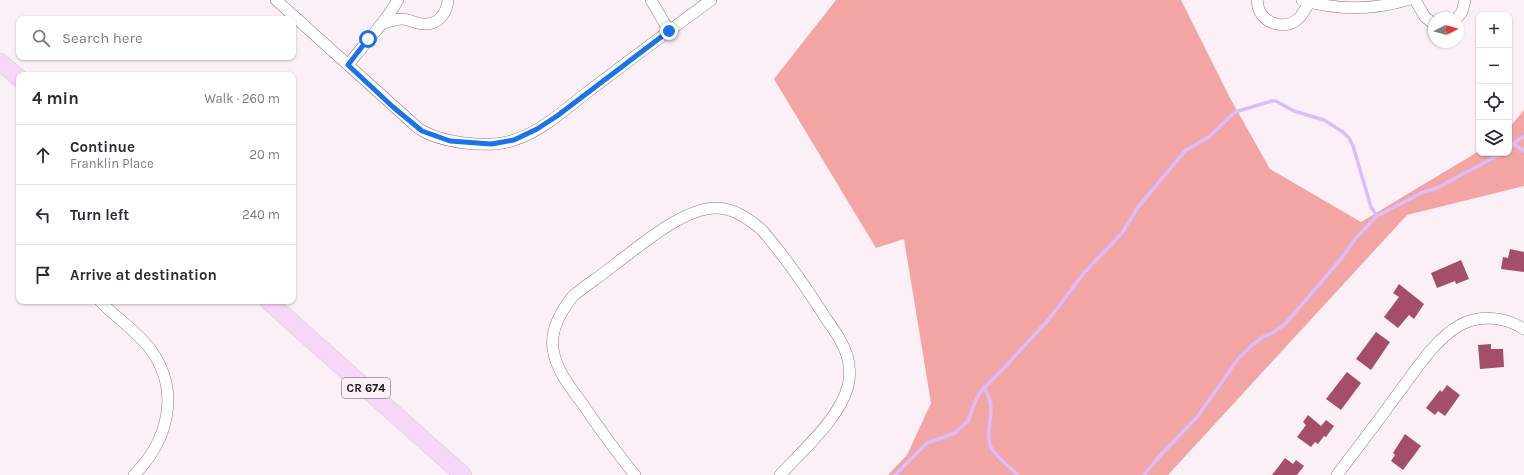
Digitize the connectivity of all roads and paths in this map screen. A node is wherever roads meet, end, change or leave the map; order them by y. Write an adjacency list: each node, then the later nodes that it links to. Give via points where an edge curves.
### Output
1 (276, 0): 12 (street)
2 (398, 0): 15 (street)
3 (448, 0): 15 (street, via 444,15 432,23 424,24 402,19)
4 (651, 0): 16 (street)
5 (711, 0): 16 (street)
6 (1258, 0): 10 (street, via 1260,12 1265,18 1281,25 1300,18)
7 (1407, 0): 10 (street, via 1360,7 1330,6)
8 (1415, 0): 14 (street)
9 (1465, 0): 11 (street)
10 (1306, 1)
11 (1462, 12)
12 (294, 16)
13 (296, 18): 18 (street)
14 (1428, 19)
15 (383, 23): 18 (street)
16 (669, 31): 18 (street, via 537,129 514,140 491,144 450,141 422,131)
17 (0, 62): 19 (main road)
18 (348, 65)
19 (16, 75)
20 (103, 304): 23 (street, via 151,350 166,380 168,414 163,431 154,451)
21 (271, 304): 24 (main road, CR 674)
22 (1524, 329): 27 (street, via 1517,324 1488,318 1461,325 1449,333 1426,357)
23 (134, 475)
24 (463, 475)
25 (635, 475): 26 (street, via 562,375 553,348 557,320 573,296 664,229 690,214 717,208 729,210 746,218 762,230 817,304 843,345 848,359 850,373 843,400 825,427)
26 (780, 475)
27 (1337, 475)

